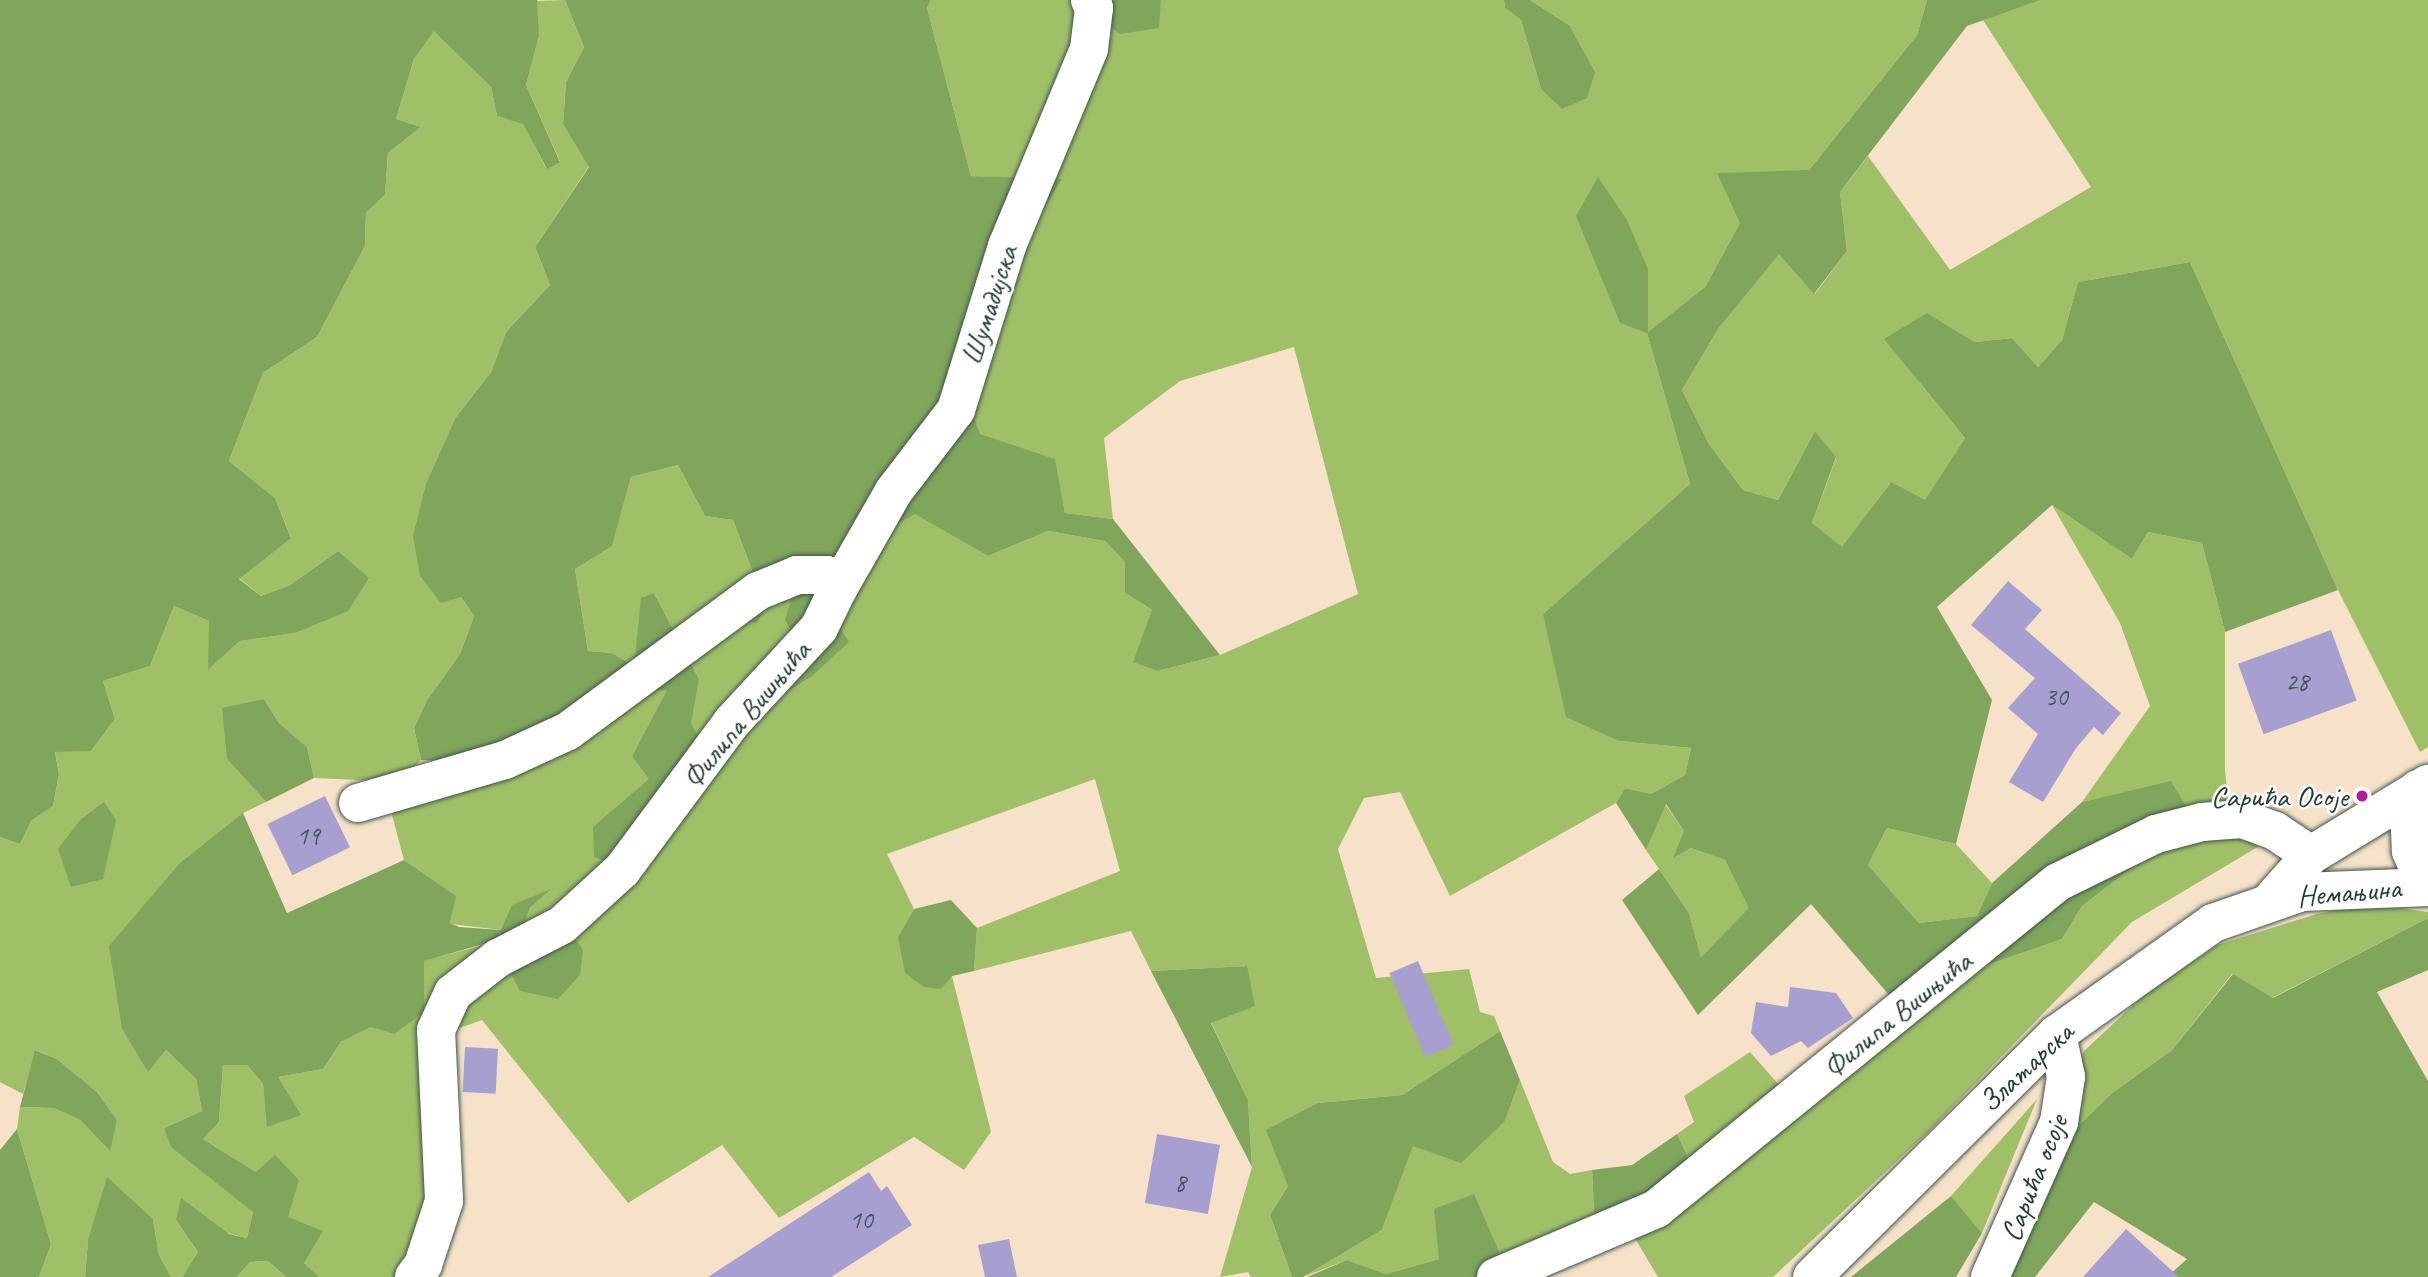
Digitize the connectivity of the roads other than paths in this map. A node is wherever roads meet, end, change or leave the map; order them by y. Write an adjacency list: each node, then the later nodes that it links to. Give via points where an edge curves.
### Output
1 (1090, 0): 2 (street, Шумадијска, via 1094,8 1089,49 1007,246 956,410 894,491)
2 (838, 589): 4 (street, via 827,575 797,575 758,591 568,731 505,760); 9 (street, Филипа Вишњића, via 819,628 732,722 622,870 562,925 498,958 453,993 436,1030 443,1201 423,1265)
3 (2423, 787): 5 (street); 6 (street, via 2410,828 2411,851)
4 (358, 803)
5 (2311, 855): 7 (street); 10 (street, Филипа Вишњића, via 2275,831 2242,819 2202,822 2156,834 2058,882 1656,1209)
6 (2427, 887): 7 (street, Немањина, via 2340,887)
7 (2271, 900): 8 (street, Златарска, via 2213,923)
8 (2057, 1034): 11 (street, Златарска); 12 (street, Сарића осоје, via 2066,1077 2059,1122)
9 (414, 1277)
10 (1496, 1277)
11 (1812, 1277)
12 (1990, 1277)

